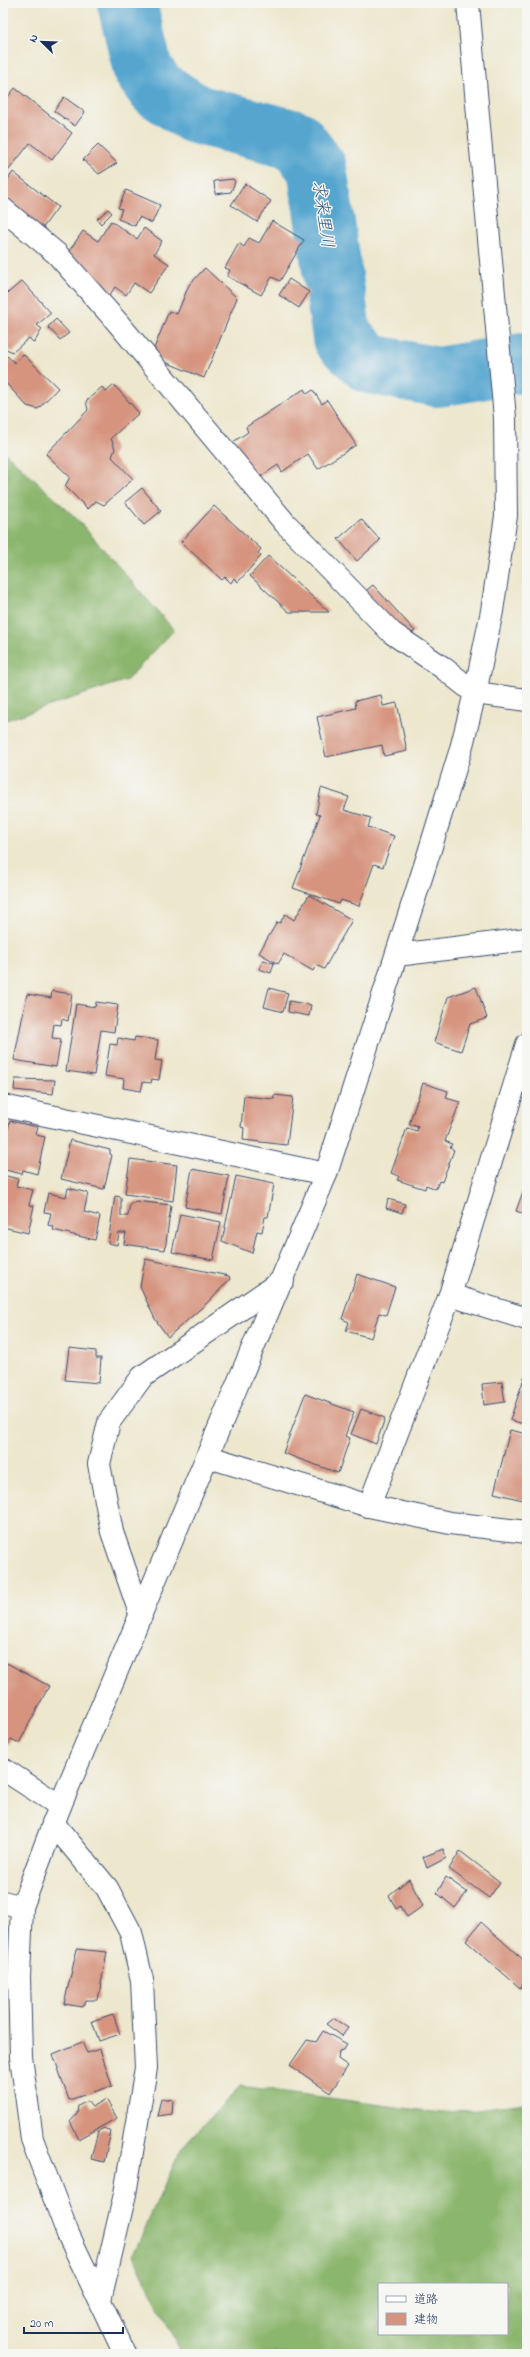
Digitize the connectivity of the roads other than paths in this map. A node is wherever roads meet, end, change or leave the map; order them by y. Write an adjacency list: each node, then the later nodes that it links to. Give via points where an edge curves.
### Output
1 (468, 3): 3 (street, via 505,418 506,516 492,611)
2 (3, 209): 3 (street, via 57,254 285,523 339,580 392,633)
3 (475, 692): 4 (street); 6 (street, via 461,749)
4 (527, 700)
5 (527, 939): 6 (street)
6 (397, 955): 9 (street)
7 (527, 1044): 11 (street)
8 (3, 1106): 9 (street)
9 (326, 1174): 10 (street)
10 (283, 1280): 13 (street); 16 (street, via 142,1376 109,1422 99,1464 112,1532)
11 (450, 1295): 12 (street); 14 (street)
12 (527, 1319)
13 (209, 1457): 14 (street); 16 (street)
14 (369, 1506): 15 (street, via 450,1523)
15 (527, 1532)
16 (141, 1616): 18 (street)
17 (3, 1769): 18 (street)
18 (57, 1815): 19 (street); 20 (street, via 107,1888 131,1933 142,1980 146,2068 125,2194)
19 (13, 1904): 20 (street, via 19,1977 21,2058 32,2139 68,2234)
20 (100, 2300): 21 (street)
21 (125, 2354)

